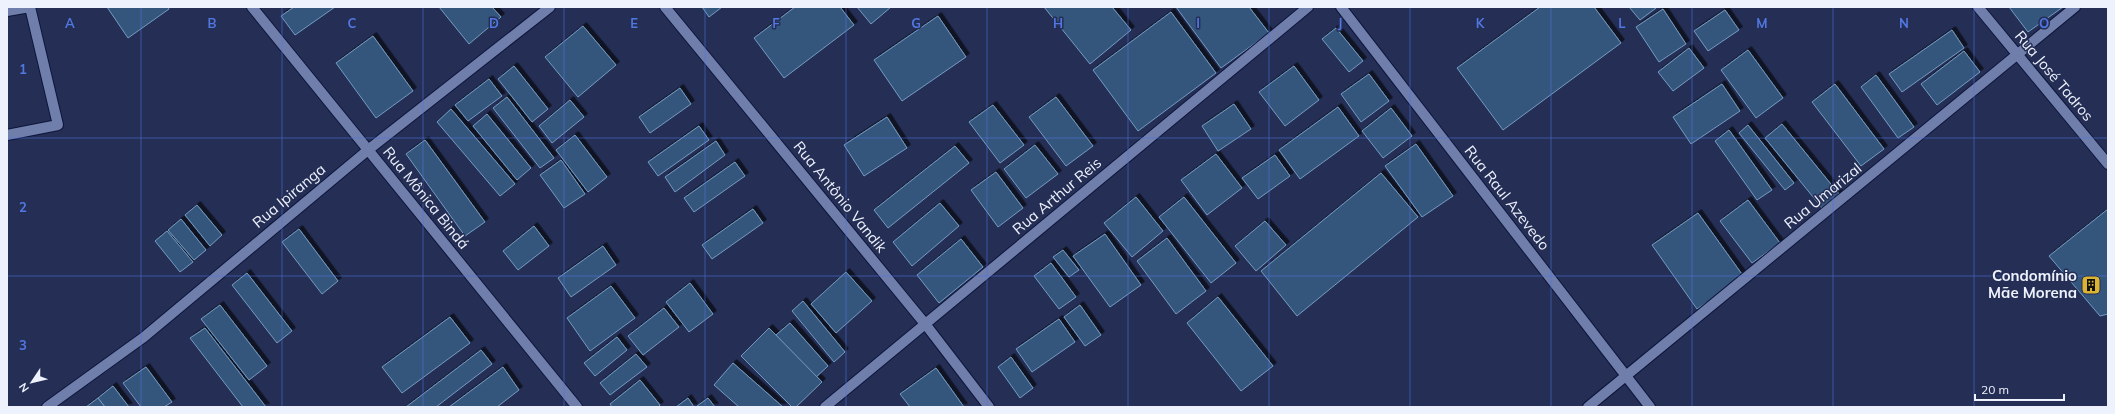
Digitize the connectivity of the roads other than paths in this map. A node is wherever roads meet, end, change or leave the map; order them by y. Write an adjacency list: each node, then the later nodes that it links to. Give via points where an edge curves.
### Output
1 (252, 7): 11 (street, Rua Mônica Bindá)
2 (550, 7): 11 (street, Rua Ipiranga)
3 (665, 7): 13 (street, Rua Antônio Vandik)
4 (1308, 7): 13 (street, Rua Arthur Reis)
5 (1341, 7): 14 (street, Rua Raul Azevedo)
6 (1978, 7): 9 (street, Rua José Tadros)
7 (2075, 7): 9 (street, Rua Umarizal)
8 (7, 11): 10 (street, via 30,7 58,125)
9 (2018, 56): 12 (street, Rua José Tadros); 14 (street, Rua Umarizal)
10 (7, 135)
11 (368, 150): 15 (street, Rua Ipiranga, via 144,337); 16 (street, Rua Mônica Bindá)
12 (2108, 164)
13 (926, 325): 17 (street, Rua Arthur Reis); 18 (street, Rua Antônio Vandik)
14 (1626, 377): 19 (street, Rua Umarizal); 20 (street, Rua Raul Azevedo)
15 (47, 407)
16 (577, 407)
17 (825, 407)
18 (989, 407)
19 (1588, 407)
20 (1650, 407)

